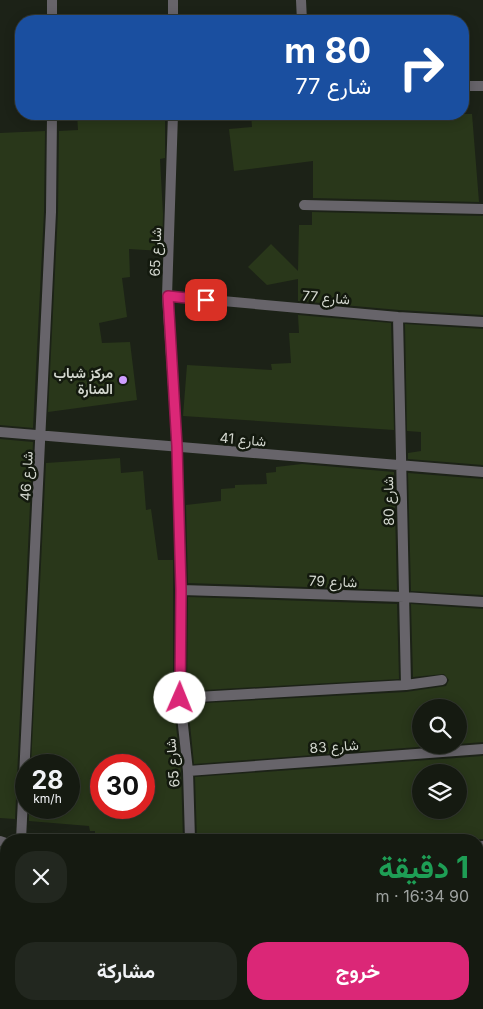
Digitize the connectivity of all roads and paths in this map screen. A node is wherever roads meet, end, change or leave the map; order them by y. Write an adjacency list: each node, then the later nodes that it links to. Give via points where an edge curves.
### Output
1 (52, 0): 4 (street)
2 (172, 0): 5 (street)
3 (301, 0): 6 (street)
4 (52, 15)
5 (173, 15)
6 (302, 15)
7 (469, 86): 8 (street)
8 (483, 86)
9 (52, 120): 17 (street, شارع 46)
10 (173, 120): 13 (street, شارع 65)
11 (304, 205): 12 (street)
12 (483, 209)
13 (168, 296): 14 (street, شارع 77); 18 (street, شارع 65)
14 (398, 317): 15 (street, شارع 77); 19 (street, شارع 80)
15 (483, 322)
16 (0, 432): 17 (street, شارع 41)
17 (42, 435): 18 (street, شارع 41); 29 (street, شارع 46)
18 (177, 446): 19 (street, شارع 41); 21 (street, شارع 65)
19 (401, 466): 20 (street, شارع 41); 22 (street, شارع 80)
20 (483, 472)
21 (181, 590): 22 (street, شارع 79); 26 (street, شارع 65)
22 (404, 597): 23 (street, شارع 79); 25 (street, شارع 80)
23 (483, 602)
24 (442, 680): 25 (street)
25 (406, 685): 26 (street)
26 (180, 698): 28 (street, شارع 65)
27 (483, 749): 28 (street, شارع 83)
28 (188, 771): 30 (street, شارع 65)
29 (21, 834)
30 (190, 834)

